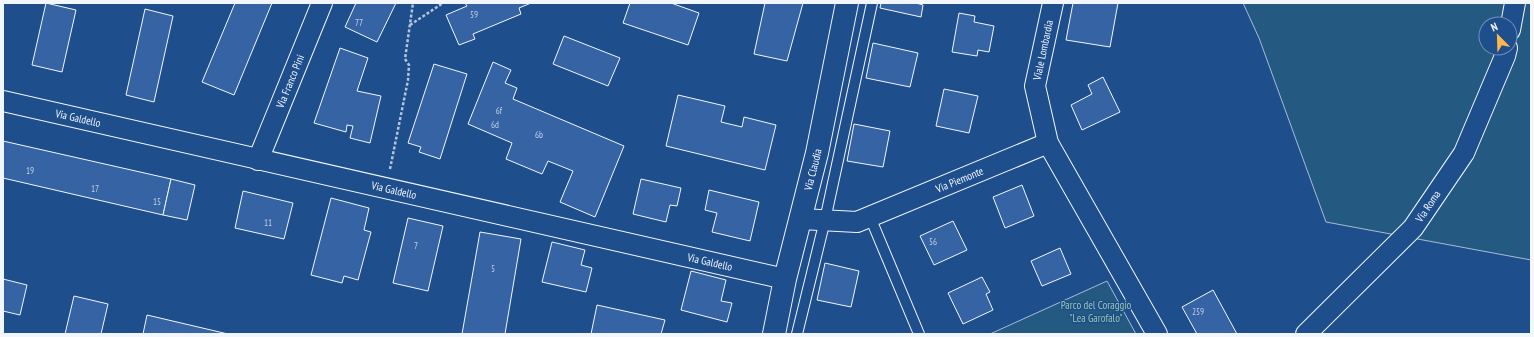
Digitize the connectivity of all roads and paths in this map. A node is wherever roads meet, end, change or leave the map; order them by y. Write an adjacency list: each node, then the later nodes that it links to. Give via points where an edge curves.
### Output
1 (322, 3): 13 (street, Via Franco Pini)
2 (413, 3): 9 (path)
3 (443, 3): 9 (path)
4 (847, 3): 16 (main road, Via Claudia)
5 (872, 3): 17 (lane)
6 (1053, 3): 12 (street, Viale Lombardia, via 1035,86)
7 (1515, 3): 8 (street)
8 (1513, 16)
9 (410, 25): 14 (path, via 405,58 409,65 408,80)
10 (1505, 56): 23 (street, Via Roma, via 1464,153 1414,228)
11 (3, 101): 13 (street, Via Galdello)
12 (1048, 143): 15 (street, Via Piemonte); 22 (street, Viale Lombardia)
13 (258, 160): 14 (street, Via Galdello)
14 (386, 189): 18 (street, Via Galdello)
15 (870, 217): 17 (street, Via Piemonte, via 857,222); 21 (lane)
16 (801, 219): 17 (street, Via Piemonte); 18 (main road, Via Claudia)
17 (825, 220): 20 (lane)
18 (785, 279): 19 (main road, Via Claudia)
19 (774, 334)
20 (798, 334)
21 (919, 334)
22 (1157, 334)
23 (1306, 334)

